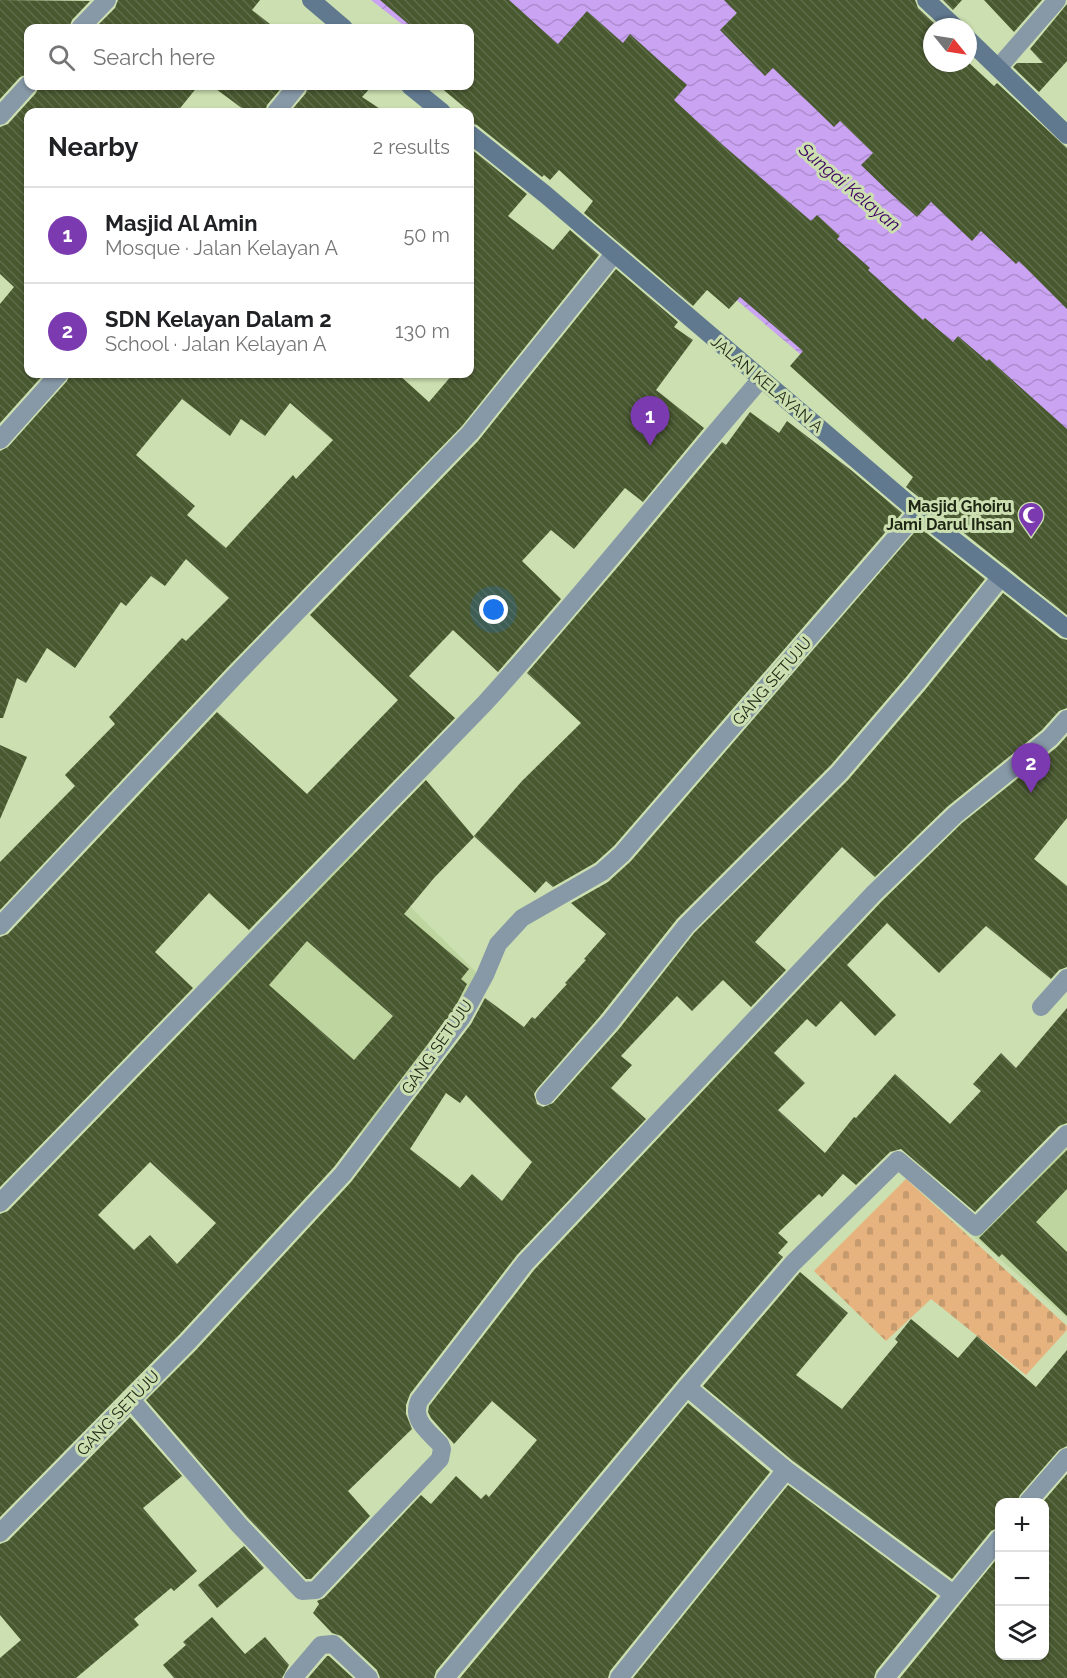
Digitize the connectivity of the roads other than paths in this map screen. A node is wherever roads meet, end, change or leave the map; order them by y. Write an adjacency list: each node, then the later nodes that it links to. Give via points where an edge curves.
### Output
1 (107, 0): 6 (street)
2 (311, 0): 7 (street)
3 (926, 0): 5 (street)
4 (1057, 0): 9 (street)
5 (945, 18)
6 (84, 24)
7 (338, 24)
8 (977, 48): 9 (street)
9 (998, 68): 16 (street)
10 (24, 89): 15 (street)
11 (294, 90): 13 (street)
12 (415, 90): 14 (street)
13 (279, 108)
14 (437, 108)
15 (0, 116)
16 (1067, 135)
17 (474, 137): 18 (street, JALAN KELAYAN A)
18 (614, 254): 20 (street, JALAN KELAYAN A); 26 (street, via 470,433)
19 (55, 378): 21 (street)
20 (761, 379): 22 (street, JALAN KELAYAN A); 31 (street, via 541,642 485,703)
21 (0, 440)
22 (918, 512): 23 (street, JALAN KELAYAN A); 33 (street, GANG SETUJU, via 622,854 602,872 522,918 498,944 462,1017 343,1174)
23 (1001, 577): 24 (street, JALAN KELAYAN A); 29 (street, via 839,773 686,926 610,1022)
24 (1067, 629)
25 (1067, 719): 33 (street, via 1050,738 956,815 874,893 525,1263 416,1409 420,1422 440,1444 440,1459 316,1590 302,1591)
26 (0, 926)
27 (1067, 978): 28 (street)
28 (1041, 1007)
29 (545, 1095)
30 (1067, 1134): 32 (street, via 976,1227 898,1160 793,1263)
31 (0, 1203)
32 (687, 1387): 35 (street); 42 (street)
33 (131, 1400): 37 (street, GANG SETUJU)
34 (1067, 1457): 36 (street)
35 (786, 1470): 39 (street); 43 (street)
36 (1032, 1498)
37 (0, 1533)
38 (995, 1543): 39 (street)
39 (953, 1594): 44 (street)
40 (293, 1678): 41 (street, via 321,1645 333,1644)
41 (369, 1678)
42 (445, 1678)
43 (618, 1678)
44 (885, 1678)

